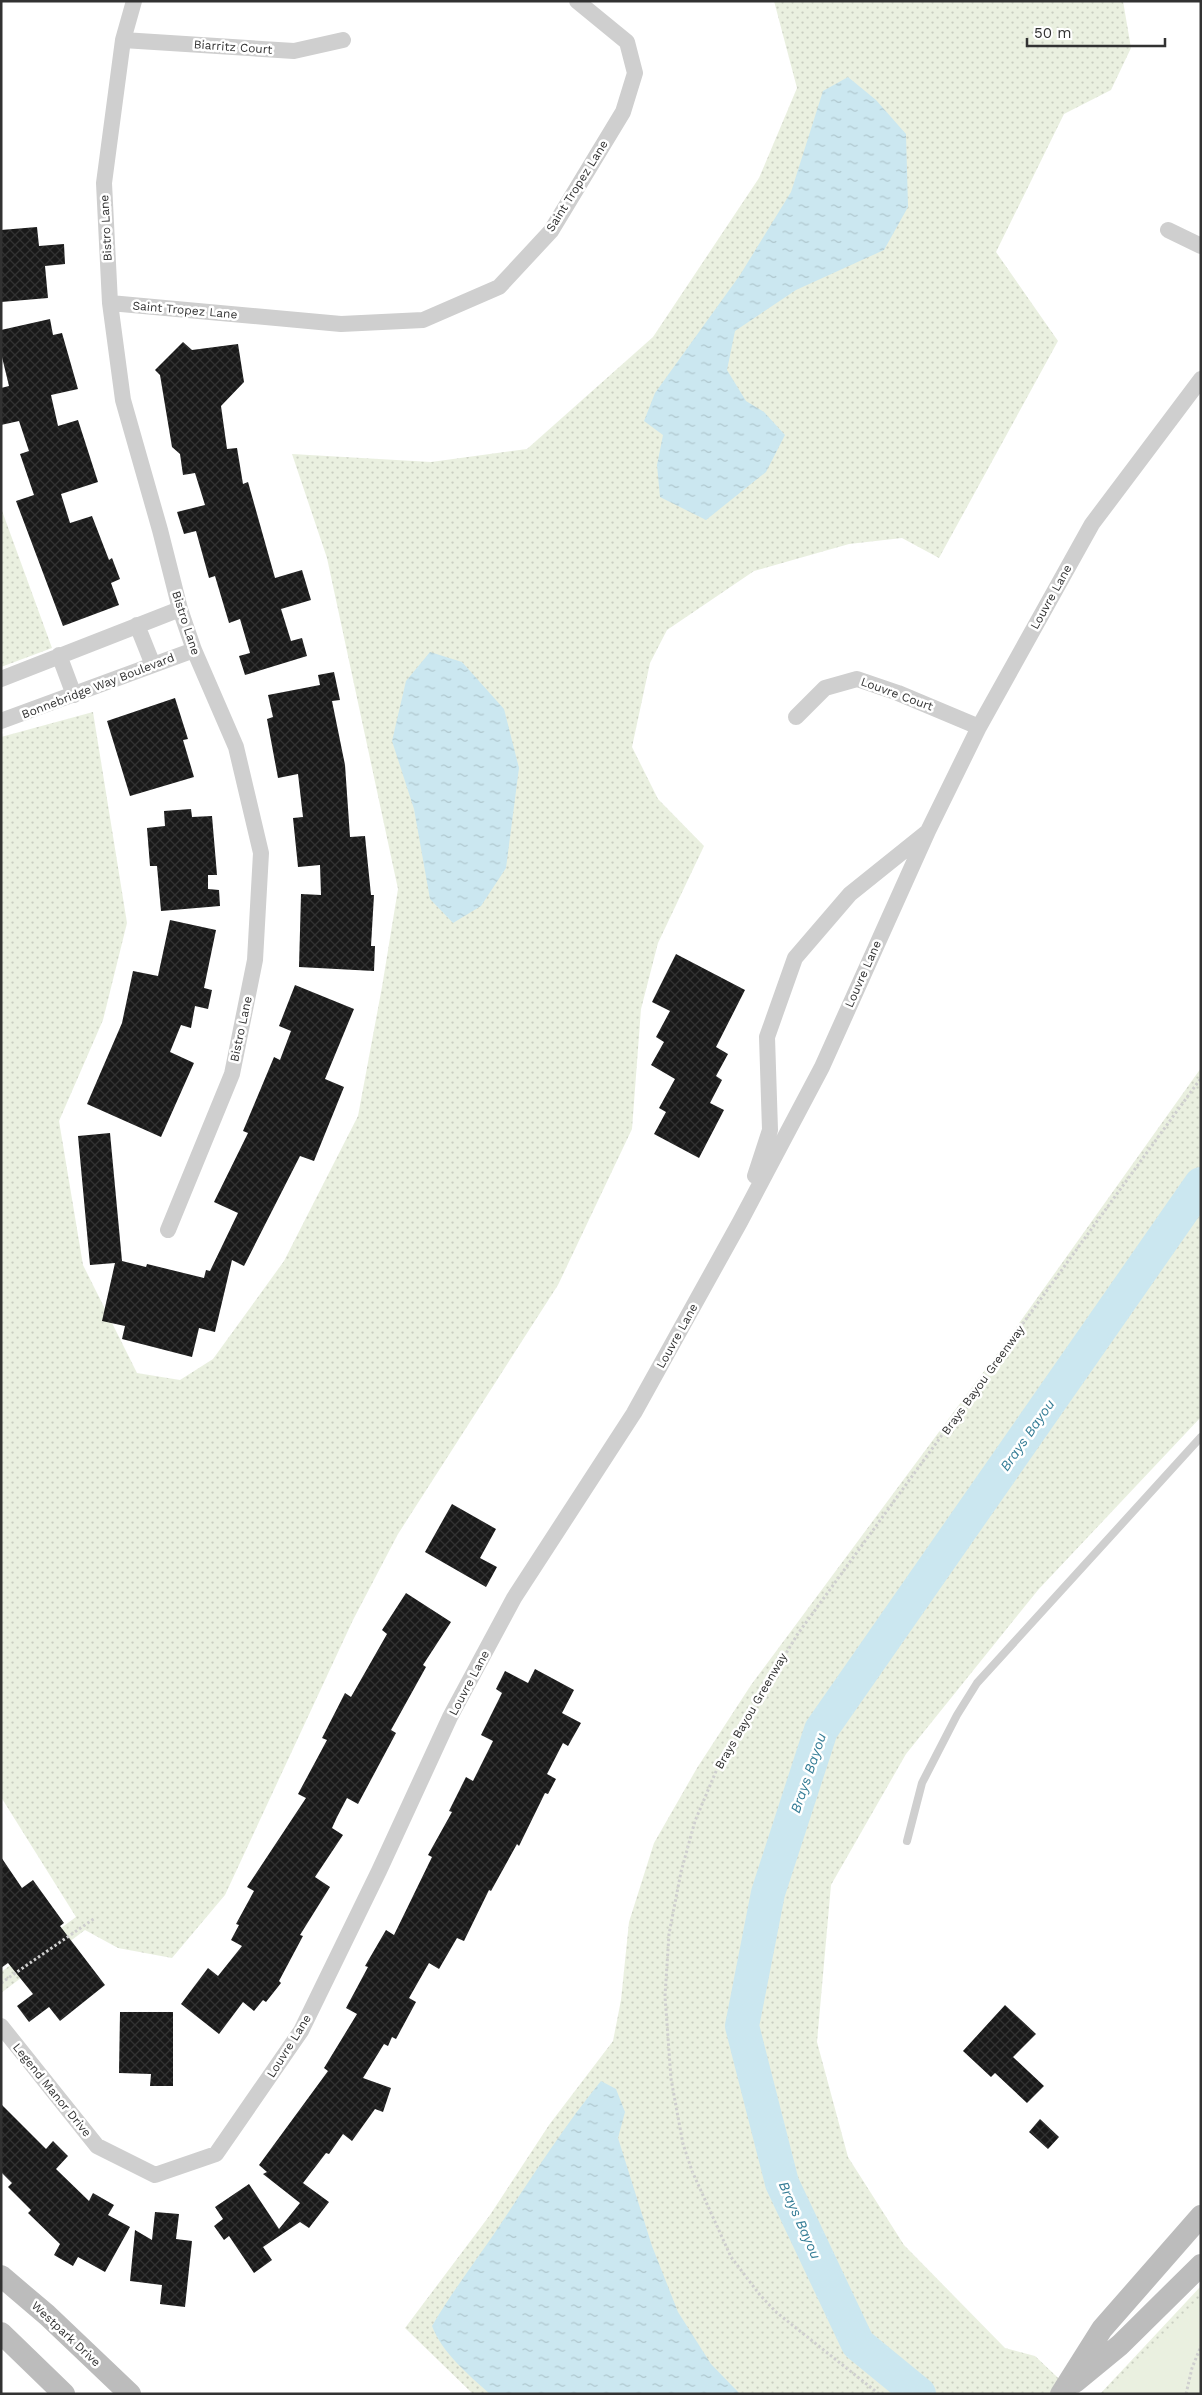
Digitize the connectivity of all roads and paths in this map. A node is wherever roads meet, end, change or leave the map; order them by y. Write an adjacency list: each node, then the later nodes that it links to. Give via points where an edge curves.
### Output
1 (134, 1): 3 (street, Bistro Lane)
2 (577, 1): 7 (street, Saint Tropez Lane, via 627,42 635,73 623,112 551,231 500,287 423,320 350,324)
3 (123, 40): 4 (street, Biarritz Court, via 294,51); 7 (street, Bistro Lane, via 104,183)
4 (343, 40)
5 (1168, 230): 6 (street)
6 (1201, 246)
7 (110, 303): 9 (street, Bistro Lane, via 123,400)
8 (1201, 379): 18 (street, Louvre Lane, via 1092,524)
9 (180, 609): 10 (street); 11 (street, Bistro Lane)
10 (137, 625): 12 (street); 13 (street)
11 (194, 650): 13 (street, Bonnebridge Way Boulevard); 22 (street, Bistro Lane, via 236,747 262,853 256,960 232,1074)
12 (59, 655): 14 (street); 15 (street)
13 (154, 665): 15 (street, Bonnebridge Way Boulevard)
14 (1, 679)
15 (74, 695): 17 (street, Bonnebridge Way Boulevard)
16 (796, 717): 18 (street, Louvre Court, via 825,688 857,679)
17 (1, 722)
18 (979, 727): 19 (street, Louvre Lane)
19 (928, 831): 21 (street, Louvre Lane, via 822,1066); 21 (street, Louvre Lane, via 850,894 795,958 767,1037 770,1130)
20 (1201, 1078): 36 (path, Brays Bayou Greenway, via 797,1635 718,1769 695,1821 681,1872 669,1934 665,1996 672,2086 683,2144 692,2171 731,2257 760,2295 776,2312)
21 (740, 1222): 28 (street, Louvre Lane, via 634,1414 510,1606 450,1717 301,2031)
22 (168, 1230)
23 (1201, 1437): 24 (lane, via 977,1683 922,1783)
24 (907, 1841)
25 (95, 1918): 26 (path)
26 (1, 1983)
27 (1, 2026): 28 (street, Legend Manor Drive, via 97,2146 155,2175)
28 (216, 2154)
29 (1201, 2216): 37 (main road, via 1102,2329)
30 (1201, 2265): 37 (main road, via 1120,2345)
31 (1, 2276): 35 (main road, Westpark Drive)
32 (1, 2332): 34 (main road)
33 (1201, 2346): 38 (path)
34 (64, 2394)
35 (130, 2394)
36 (879, 2394)
37 (1061, 2394)
38 (1186, 2394)

